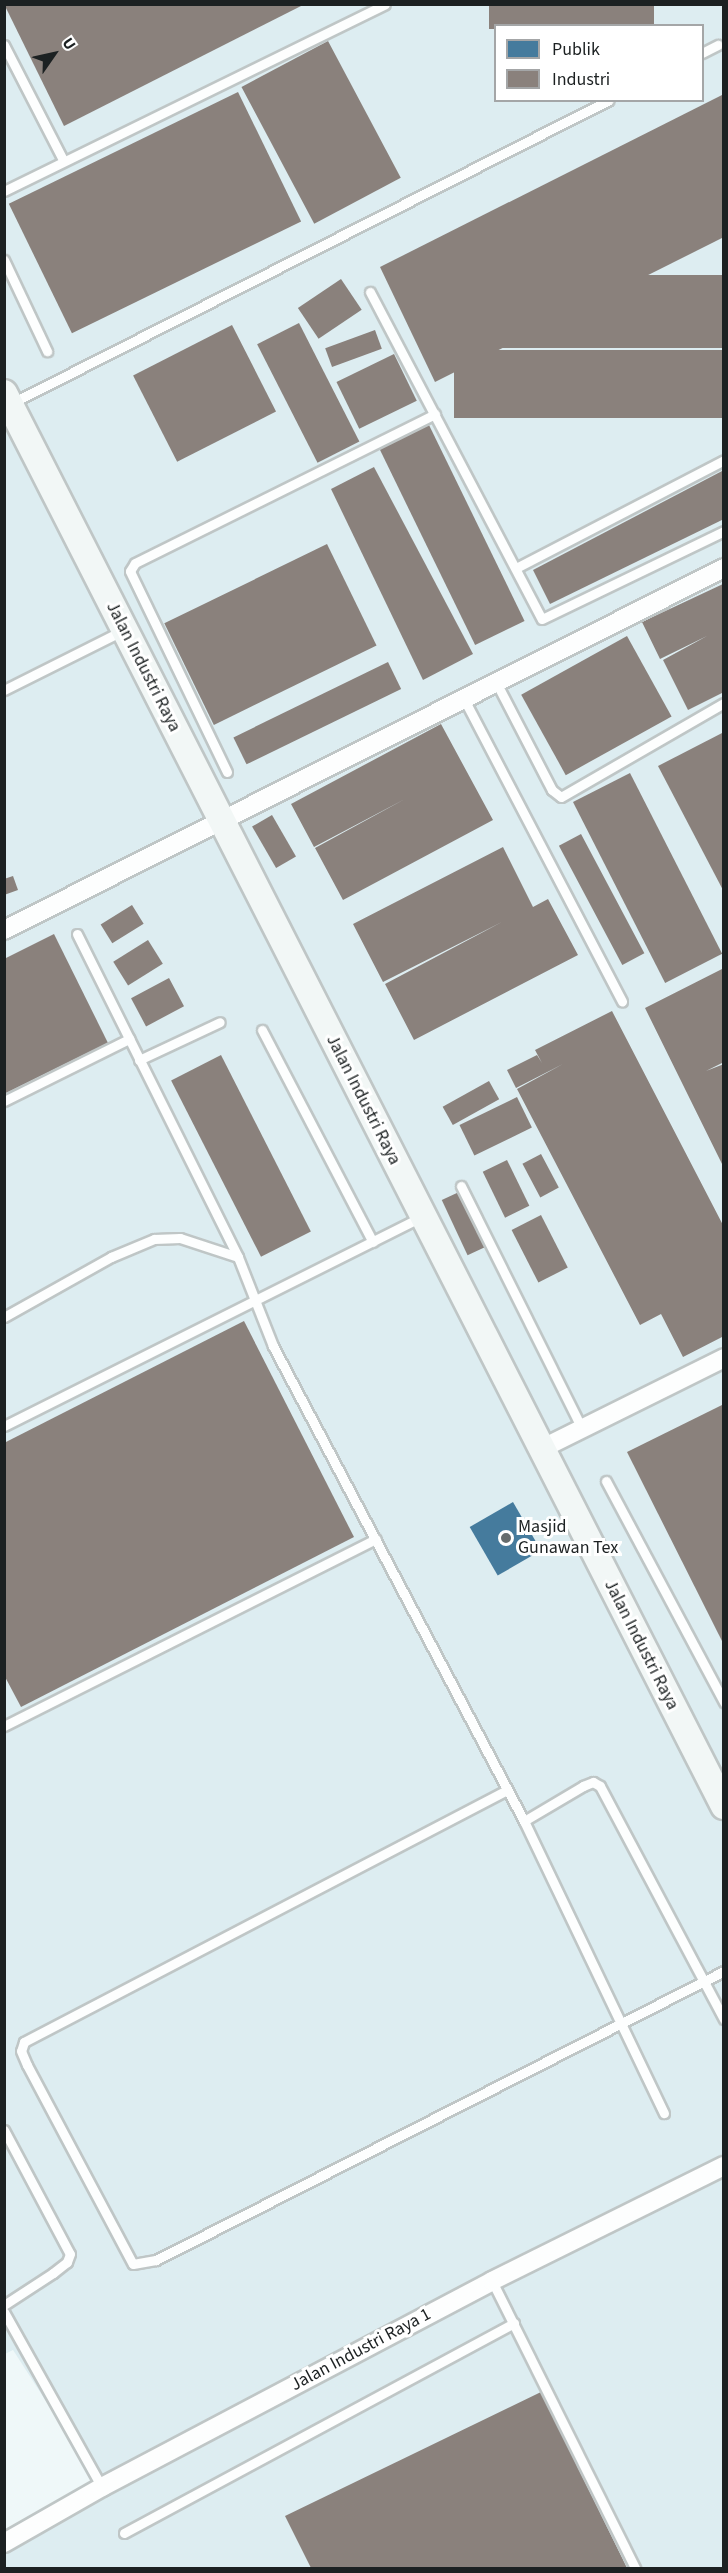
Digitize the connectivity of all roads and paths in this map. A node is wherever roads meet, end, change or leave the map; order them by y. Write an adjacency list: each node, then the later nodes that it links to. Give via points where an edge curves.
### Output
1 (385, 4): 6 (lane)
2 (4, 45): 6 (lane)
3 (718, 45): 4 (lane)
4 (704, 52)
5 (605, 102): 11 (lane)
6 (63, 160): 7 (lane)
7 (4, 191)
8 (4, 260): 10 (lane)
9 (370, 292): 12 (lane)
10 (47, 351)
11 (7, 398): 17 (street, Jalan Industri Raya)
12 (435, 414): 15 (lane); 22 (lane, via 135,563 130,571)
13 (723, 460): 15 (lane)
14 (723, 531): 15 (lane, via 542,618)
15 (516, 568)
16 (723, 568): 18 (street)
17 (124, 630): 19 (lane); 23 (street, Jalan Industri Raya)
18 (497, 684): 20 (street); 21 (lane, via 552,790 561,797)
19 (4, 690)
20 (465, 701): 23 (street); 26 (lane)
21 (723, 703)
22 (227, 772)
23 (220, 821): 24 (street); 33 (street, Jalan Industri Raya)
24 (4, 930)
25 (77, 934): 29 (lane)
26 (622, 1001)
27 (220, 1022): 30 (lane)
28 (262, 1030): 34 (lane)
29 (129, 1039): 30 (lane); 31 (lane)
30 (139, 1060): 35 (lane)
31 (4, 1101)
32 (461, 1186): 40 (lane)
33 (423, 1216): 34 (lane); 41 (street, Jalan Industri Raya)
34 (373, 1242): 36 (lane)
35 (238, 1257): 36 (lane); 37 (lane, via 180,1238 154,1239 111,1257)
36 (257, 1300): 39 (lane); 43 (lane, via 273,1346)
37 (4, 1317)
38 (723, 1358): 40 (street)
39 (4, 1426)
40 (582, 1429): 41 (street)
41 (541, 1449): 47 (street, Jalan Industri Raya)
42 (606, 1481): 44 (lane)
43 (376, 1539): 45 (lane); 46 (lane)
44 (723, 1702)
45 (4, 1726)
46 (507, 1790): 48 (lane); 52 (lane, via 33,2034 21,2051 27,2065 128,2260 139,2266)
47 (720, 1790)
48 (524, 1821): 50 (lane, via 583,1786 593,1782 600,1786); 52 (lane)
49 (723, 1971): 50 (lane)
50 (702, 1982): 51 (lane); 52 (lane)
51 (723, 2019)
52 (618, 2022): 53 (lane)
53 (664, 2113)
54 (4, 2130): 57 (lane, via 70,2254 67,2262)
55 (723, 2166): 56 (street, Jalan Industri Raya 1)
56 (492, 2281): 59 (lane); 60 (street, Jalan Industri Raya 1)
57 (4, 2305)
58 (4, 2312): 60 (lane)
59 (514, 2323): 61 (lane); 63 (lane)
60 (102, 2487): 62 (street, Jalan Industri Raya 1)
61 (124, 2533)
62 (4, 2544)
63 (635, 2568)

